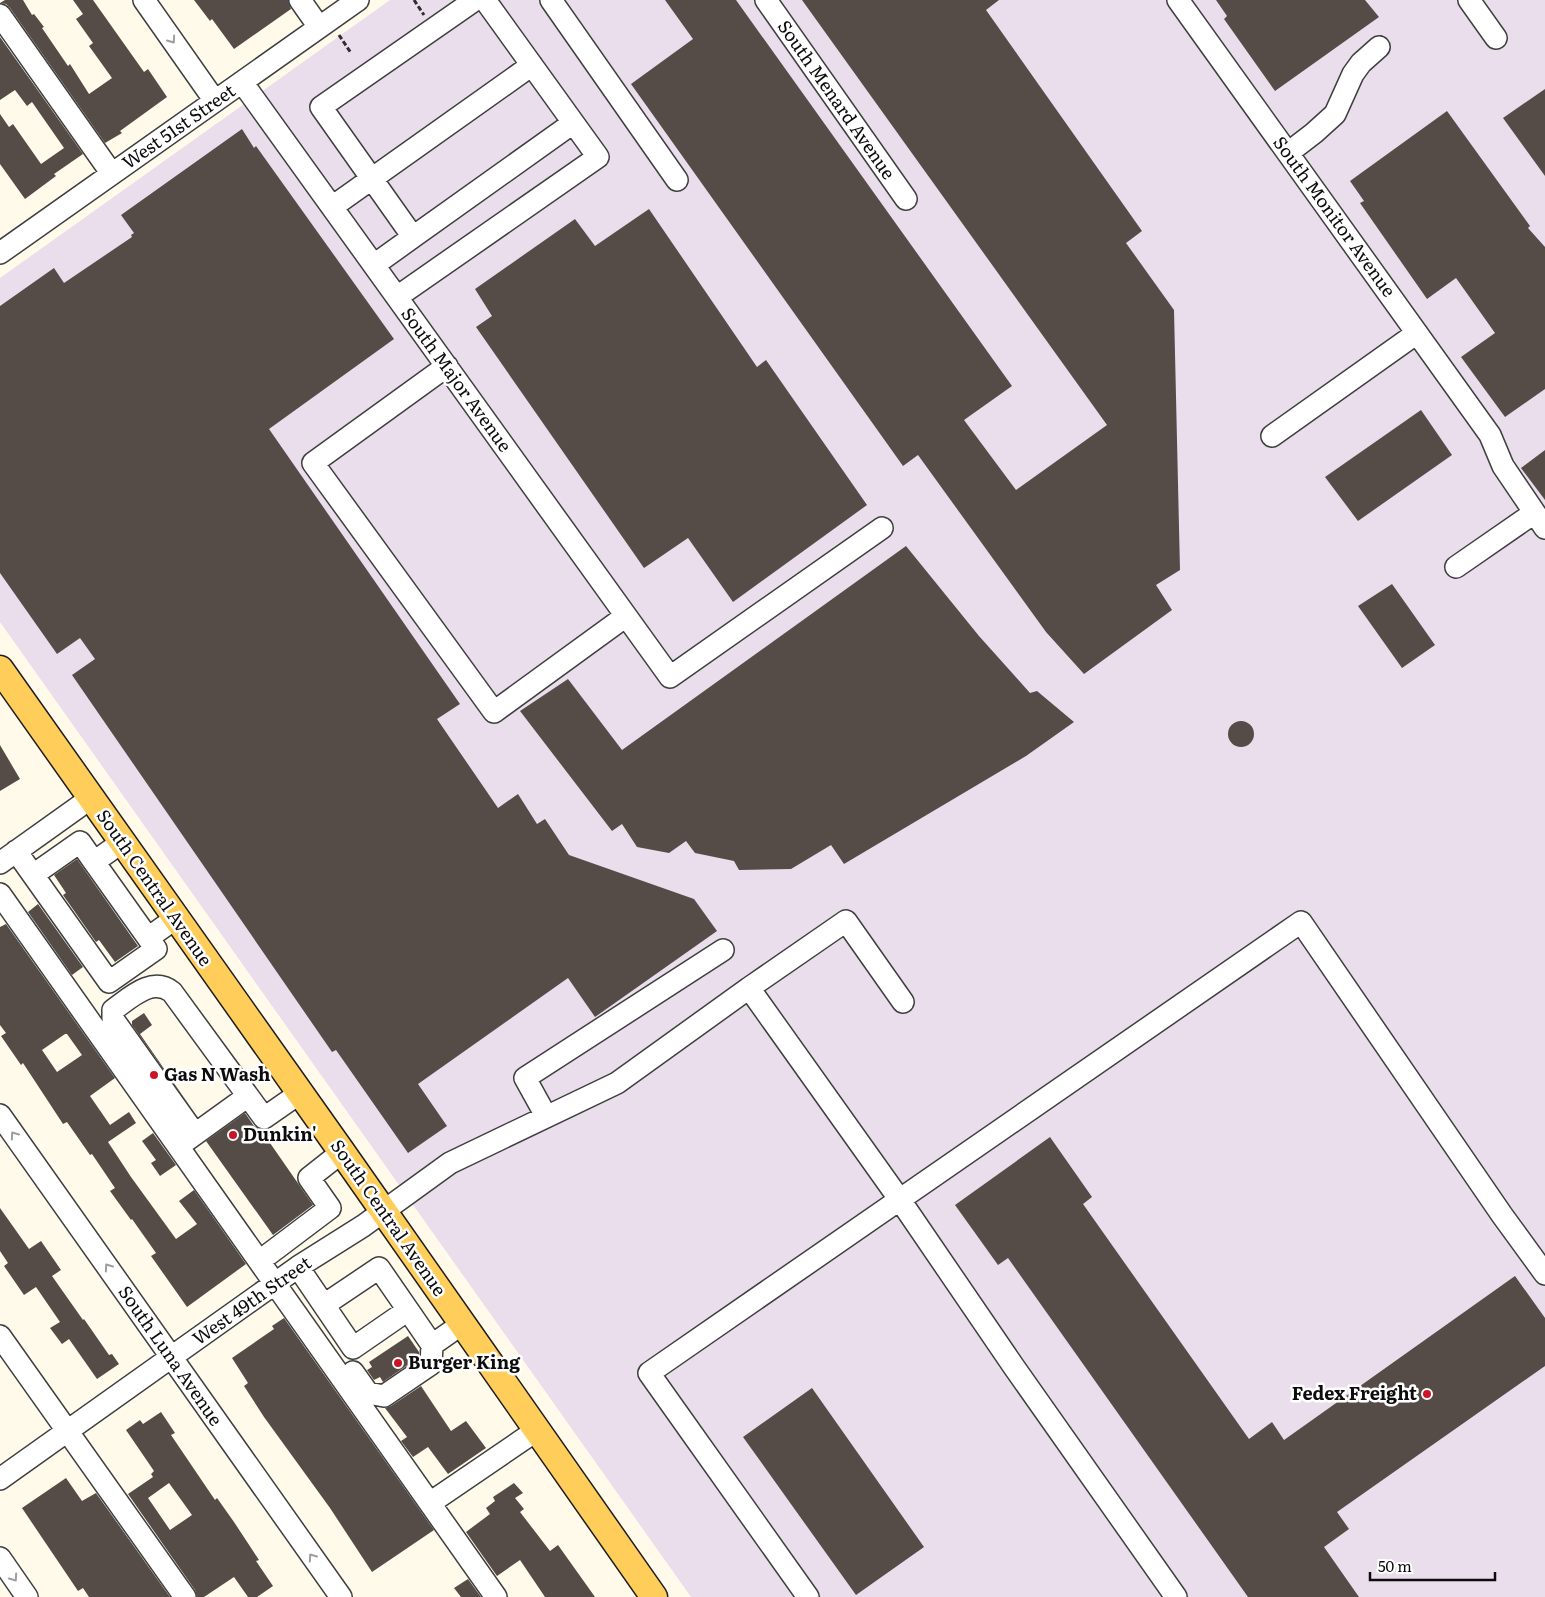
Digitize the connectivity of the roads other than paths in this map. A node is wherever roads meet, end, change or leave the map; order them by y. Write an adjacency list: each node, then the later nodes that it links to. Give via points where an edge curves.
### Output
1 (144, 0): 16 (street, one-way to 16)
2 (300, 0): 11 (street)
3 (358, 0): 11 (street, West 51st Street)
4 (475, 0): 20 (street, via 321,107)
5 (485, 0): 14 (street)
6 (551, 0): 21 (street)
7 (766, 0): 22 (street, South Menard Avenue)
8 (1178, 0): 18 (street, South Monitor Avenue)
9 (1470, 0): 12 (street)
10 (0, 15): 19 (street)
11 (329, 31): 15 (street, West 51st Street)
12 (1496, 38)
13 (1379, 47): 18 (street, via 1353,74 1335,114)
14 (532, 65): 17 (street); 20 (street)
15 (242, 82): 16 (street, West 51st Street); 23 (street, South Major Avenue)
16 (215, 101): 19 (street, West 51st Street)
17 (573, 123): 24 (street); 27 (street, via 598,157)
18 (1288, 153): 28 (street, South Monitor Avenue)
19 (112, 174): 25 (street, West 51st Street)
20 (372, 179): 23 (street); 24 (street)
21 (677, 180)
22 (906, 199)
23 (332, 207): 26 (street, South Major Avenue)
24 (413, 237): 26 (street)
25 (3, 245)
26 (374, 265): 27 (street, South Major Avenue)
27 (397, 297): 29 (street, South Major Avenue)
28 (1417, 332): 30 (street); 31 (street, South Monitor Avenue, via 1490,434 1503,466)
29 (447, 366): 34 (street, South Major Avenue); 34 (street, via 313,463 494,712)
30 (1272, 436)
31 (1539, 521): 33 (street)
32 (882, 528): 34 (street, South Major Avenue, via 670,677)
33 (1456, 567)
34 (626, 616)
35 (0, 669): 36 (main road, South Central Avenue)
36 (91, 798): 37 (main road, South Central Avenue); 38 (street)
37 (122, 842): 39 (street); 42 (main road, South Central Avenue)
38 (8, 857): 40 (street)
39 (94, 862): 40 (street, via 80,842); 43 (street)
40 (33, 875): 43 (street, via 109,982 156,949)
41 (0, 894): 57 (street)
42 (176, 918): 43 (street); 47 (main road, South Central Avenue)
43 (148, 938)
44 (723, 950): 50 (street, via 524,1078)
45 (749, 988): 46 (street, West 49th Street, via 846,921); 50 (street, West 49th Street, via 617,1083); 52 (street)
46 (903, 1002)
47 (300, 1093): 48 (street, via 264,1118); 51 (main road, South Central Avenue)
48 (248, 1096): 48 (street, via 191,1137 113,1018 113,1010 140,991 165,986)
49 (0, 1115): 63 (street, South Luna Avenue, one-way to 49)
50 (546, 1116): 53 (street, West 49th Street, via 450,1162)
51 (342, 1152): 53 (main road, South Central Avenue); 54 (street, via 309,1178 330,1208)
52 (900, 1200): 56 (street, via 1301,922); 74 (street, via 649,1373); 75 (street)
53 (383, 1211): 55 (street, West 49th Street); 60 (main road, South Central Avenue)
54 (269, 1254)
55 (298, 1267): 57 (street, West 49th Street); 58 (street)
56 (1545, 1274)
57 (275, 1284): 63 (street, West 49th Street); 67 (street)
58 (327, 1309): 59 (street, via 353,1348); 59 (street, via 379,1268); 62 (street, via 326,1334 368,1393 384,1396 431,1364)
59 (408, 1310): 62 (street)
60 (462, 1324): 62 (street); 64 (main road, South Central Avenue)
61 (0, 1336): 65 (street)
62 (432, 1345)
63 (172, 1358): 65 (street, West 49th Street); 71 (street, South Luna Avenue, one-way to 63)
64 (536, 1430): 67 (street); 73 (main road, South Central Avenue)
65 (67, 1431): 66 (street, West 49th Street); 70 (street)
66 (0, 1479)
67 (430, 1503): 72 (street)
68 (0, 1558): 69 (street, one-way to 69)
69 (27, 1597)
70 (185, 1597)
71 (340, 1597)
72 (496, 1597)
73 (654, 1597)
74 (808, 1597)
75 (1176, 1597)

